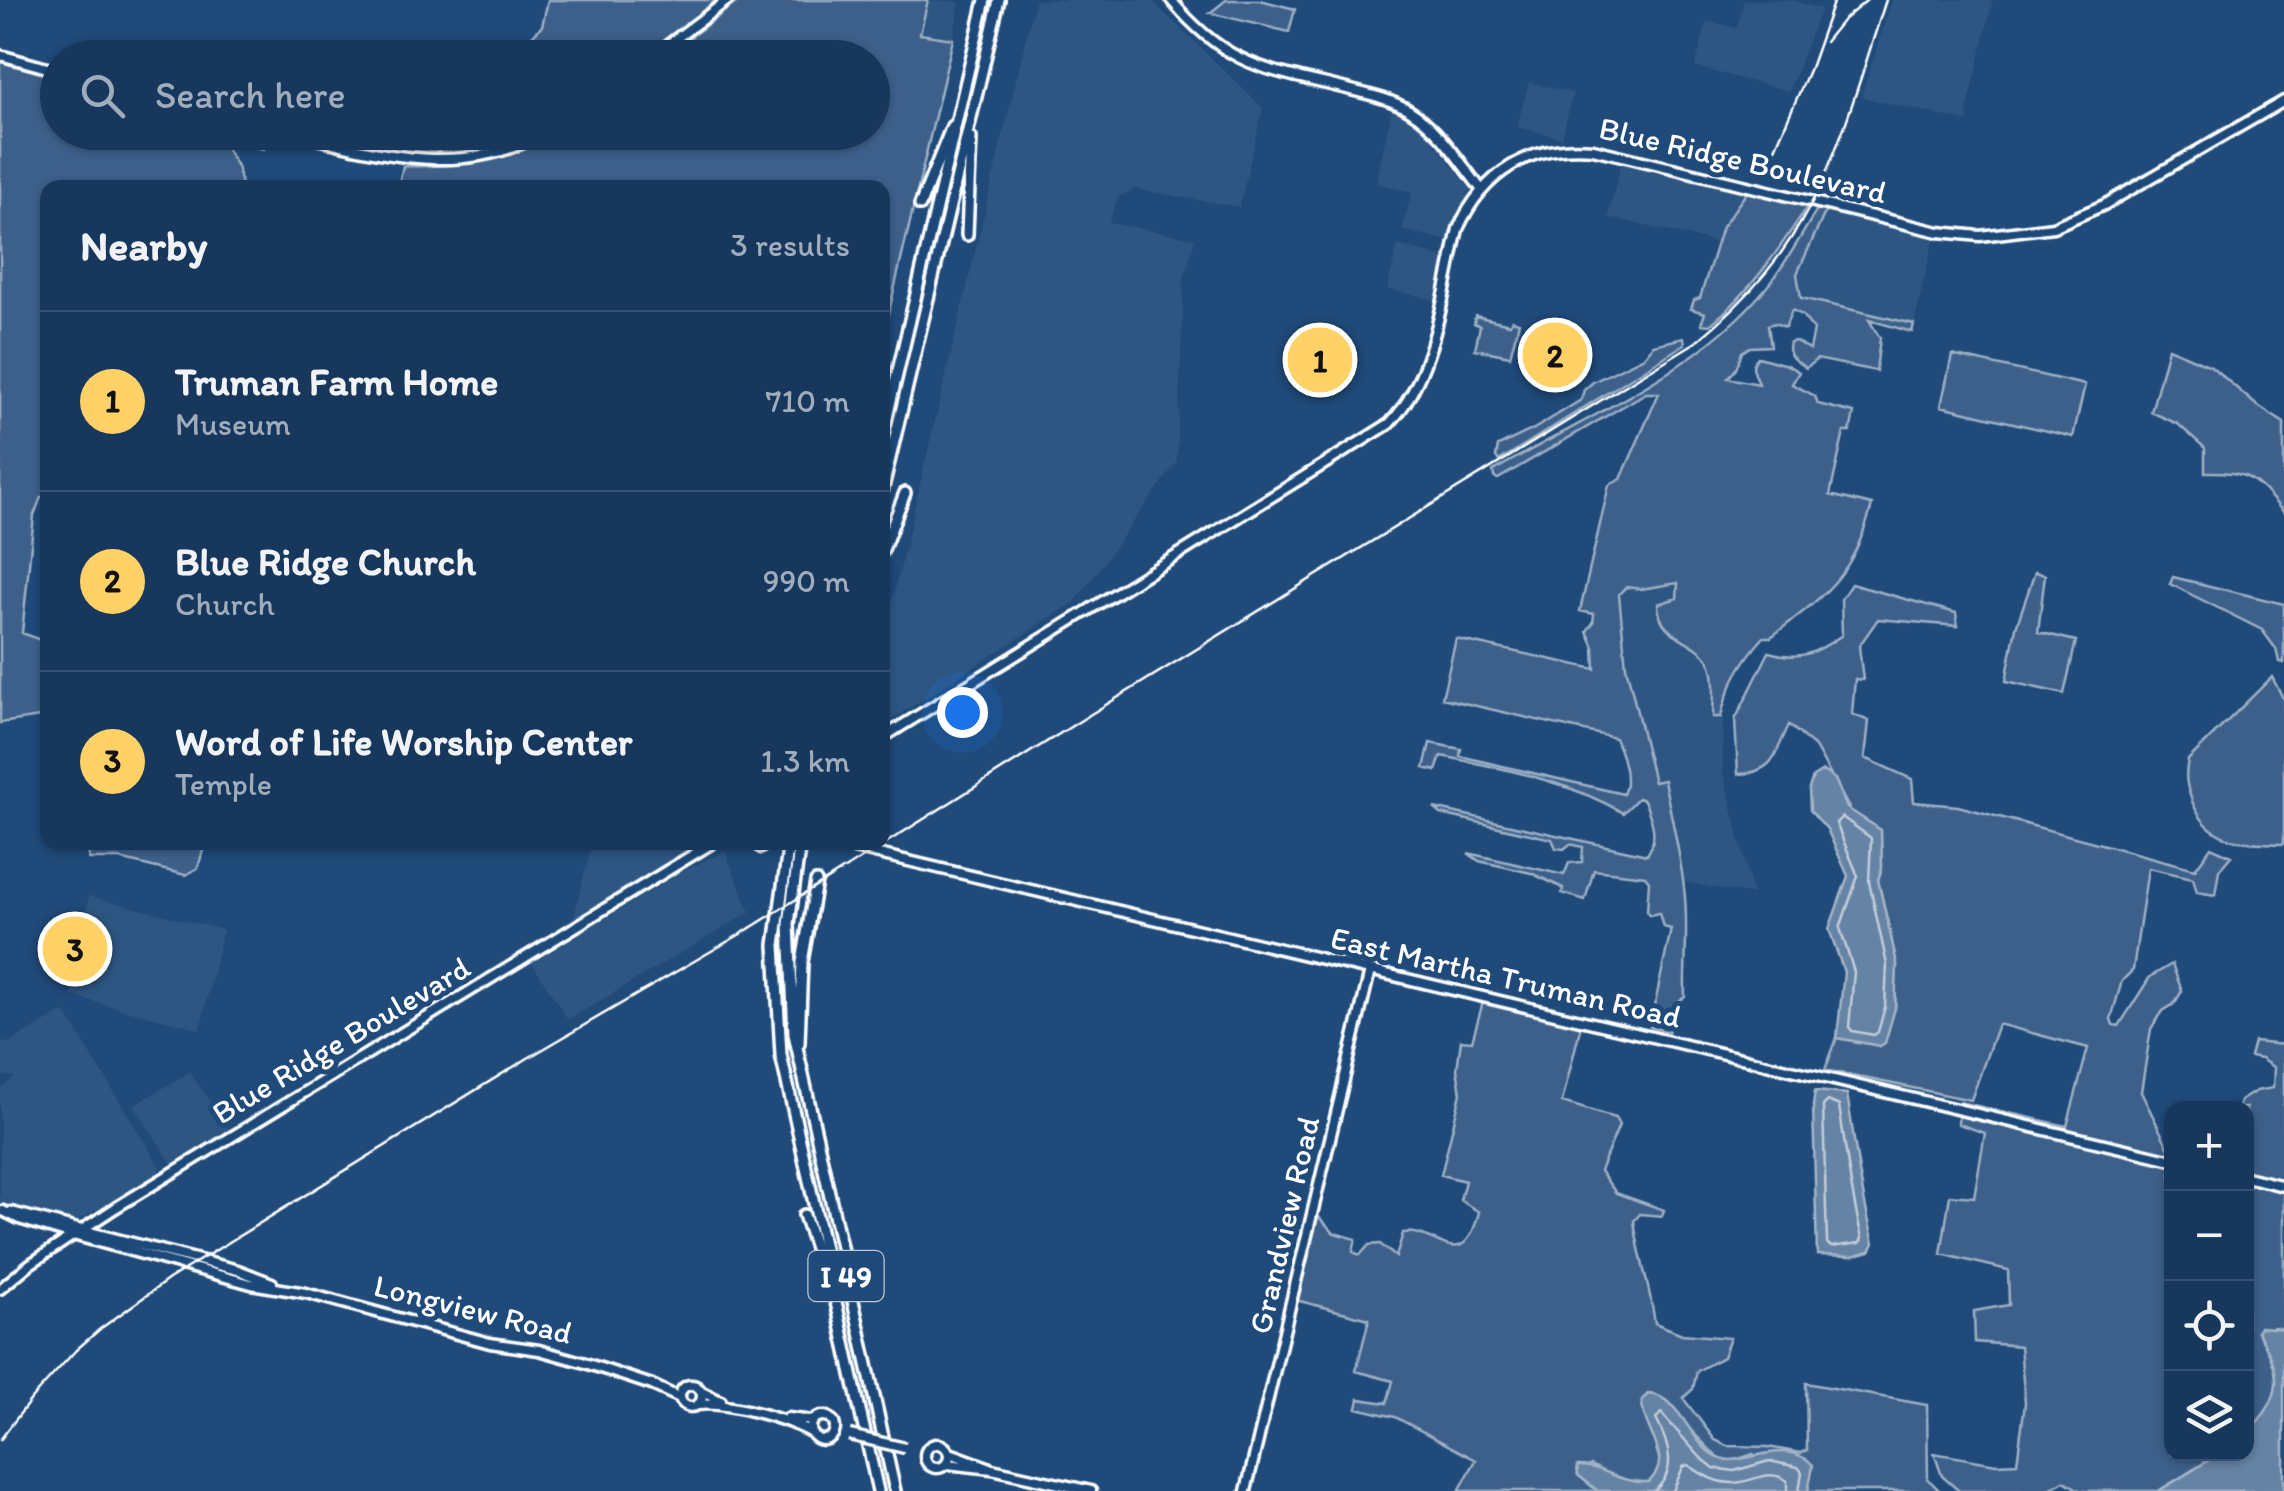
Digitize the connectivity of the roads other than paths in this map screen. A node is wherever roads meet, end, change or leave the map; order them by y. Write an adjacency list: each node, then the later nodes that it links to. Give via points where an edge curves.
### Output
1 (728, 0): 5 (main road)
2 (985, 0): 10 (highway)
3 (999, 0): 9 (highway)
4 (1170, 0): 13 (main road, via 1206,38 1248,64 1408,110 1438,134)
5 (674, 40)
6 (0, 55): 7 (main road)
7 (40, 65)
8 (2284, 101): 13 (main road, Blue Ridge Boulevard, via 2090,212 2018,234 1939,232 1578,148 1519,160)
9 (973, 111): 15 (highway); 17 (highway)
10 (958, 115): 14 (highway); 16 (highway)
11 (368, 150): 12 (main road, via 415,161)
12 (503, 150)
13 (1481, 189): 20 (main road, Blue Ridge Boulevard, via 1458,229 1420,380 1389,424)
14 (920, 205)
15 (967, 235)
16 (890, 405)
17 (890, 459)
18 (905, 493): 19 (highway)
19 (890, 531)
20 (890, 733)
21 (701, 850): 34 (main road, Blue Ridge Boulevard)
22 (788, 850): 37 (highway, I 49, via 775,945 781,1055)
23 (799, 850): 27 (highway, I 49, via 789,924)
24 (862, 850): 26 (main road, East Martha Truman Road)
25 (816, 882): 27 (highway, via 802,962)
26 (1370, 971): 28 (main road, East Martha Truman Road); 57 (main road, Grandview Road)
27 (799, 1061): 55 (highway, I 49)
28 (2164, 1158)
29 (2254, 1179): 30 (main road)
30 (2284, 1186)
31 (2, 1210): 33 (main road, Longview Road); 34 (main road, Longview Road)
32 (804, 1215): 37 (highway)
33 (46, 1227): 35 (main road, Longview Road); 36 (main road)
34 (82, 1229): 35 (main road, Blue Ridge Boulevard); 38 (main road, Longview Road)
35 (72, 1235): 36 (main road, Blue Ridge Boulevard); 38 (main road, Longview Road)
36 (48, 1251): 39 (main road, Blue Ridge Boulevard)
37 (833, 1282): 54 (highway, I 49)
38 (280, 1287): 40 (main road, Longview Road, via 539,1350)
39 (0, 1289)
40 (652, 1385): 41 (main road, Longview Road); 43 (main road, Longview Road)
41 (683, 1388): 42 (main road, via 694,1385); 43 (main road)
42 (702, 1392): 44 (main road); 45 (main road)
43 (680, 1398): 44 (main road)
44 (698, 1405): 47 (main road)
45 (814, 1421): 46 (main road, via 824,1416); 47 (main road)
46 (834, 1423): 48 (main road); 49 (main road)
47 (812, 1432): 49 (main road, via 820,1440)
48 (846, 1434): 49 (main road); 50 (main road, bridge)
49 (831, 1437)
50 (926, 1452): 51 (main road, via 938,1443); 52 (main road, via 932,1466)
51 (949, 1453): 52 (main road); 53 (main road)
52 (946, 1464): 53 (main road)
53 (992, 1469): 56 (main road)
54 (878, 1491)
55 (895, 1491)
56 (1091, 1491)
57 (1246, 1491)

